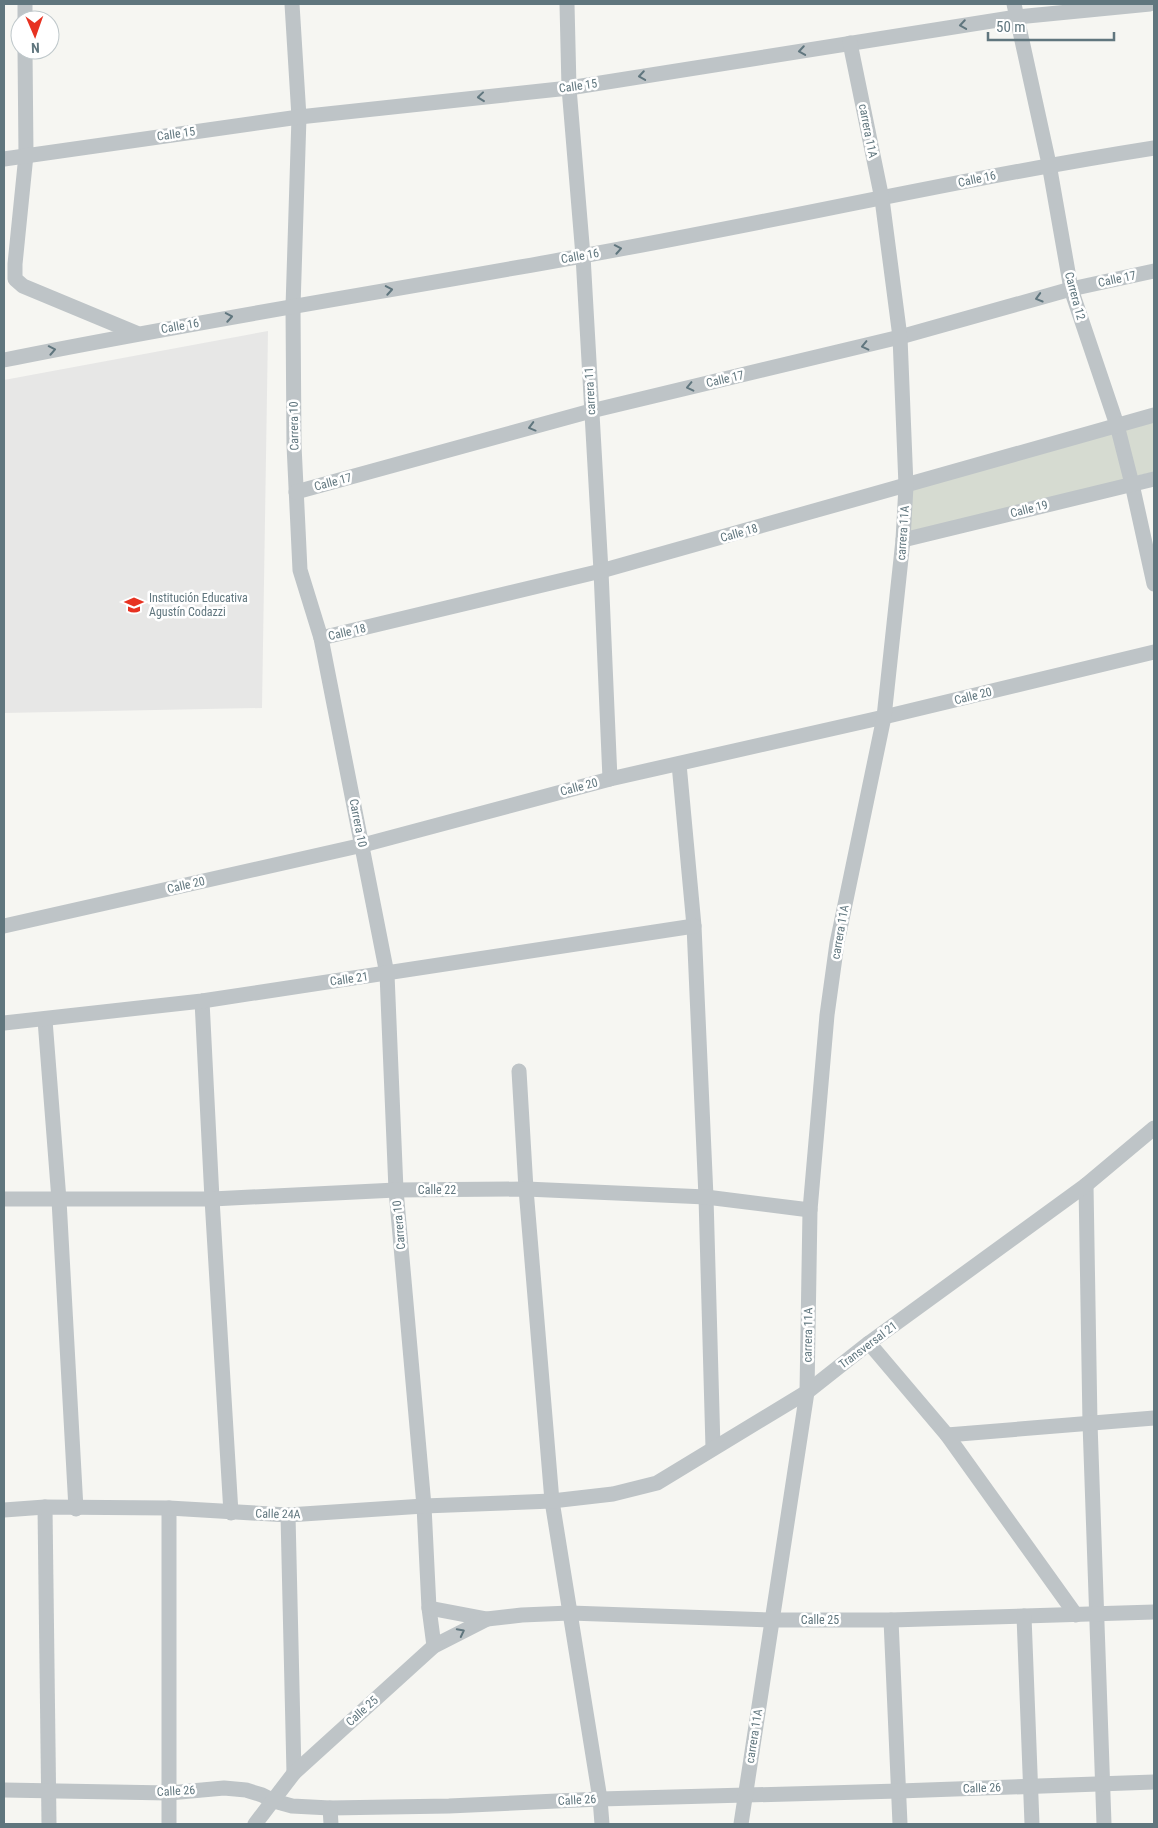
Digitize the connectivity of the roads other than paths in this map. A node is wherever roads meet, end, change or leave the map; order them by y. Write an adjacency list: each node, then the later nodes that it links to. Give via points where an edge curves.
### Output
1 (292, 4): 8 (street, Carrera 10)
2 (567, 4): 7 (street, carrera 11)
3 (1150, 4): 4 (street, Calle 15)
4 (1015, 10): 5 (street, Calle 15, one-way to 5); 12 (street, Carrera 12)
5 (850, 44): 7 (street, Calle 15, one-way to 7); 13 (street, carrera 11A)
6 (25, 60): 10 (street)
7 (569, 88): 8 (street, Calle 15, one-way to 8); 14 (street, carrera 11)
8 (299, 117): 10 (street, Calle 15); 17 (street, Carrera 10)
9 (1154, 148): 12 (street, Calle 16)
10 (26, 155): 11 (street, Calle 15); 18 (street, via 15,279 23,286)
11 (4, 159)
12 (1049, 164): 13 (street, Calle 16); 16 (street, Carrera 12)
13 (882, 199): 14 (street, Calle 16, one-way to 13); 19 (street, carrera 11A)
14 (584, 256): 17 (street, Calle 16, one-way to 14); 21 (street, carrera 11)
15 (1154, 271): 16 (street, Calle 17)
16 (1071, 289): 19 (street, Calle 17, one-way to 19); 23 (street, Carrera 12)
17 (293, 306): 18 (street, Calle 16, one-way to 17); 27 (street, Carrera 10)
18 (136, 333): 20 (street, Calle 16, one-way to 18)
19 (900, 337): 21 (street, Calle 17, one-way to 21); 26 (street, carrera 11A)
20 (4, 360)
21 (591, 411): 27 (street, Calle 17, one-way to 27); 29 (street, carrera 11)
22 (1154, 415): 23 (street, Calle 18)
23 (1116, 425): 25 (street, Carrera 12); 26 (street, Calle 18)
24 (1154, 479): 25 (street, Calle 19)
25 (1132, 484): 28 (street, Calle 19); 30 (street, Carrera 12)
26 (906, 486): 28 (street, carrera 11A); 29 (street, Calle 18)
27 (296, 492): 31 (street, Carrera 10, via 300,570)
28 (903, 540): 33 (street, carrera 11A)
29 (601, 571): 31 (street, Calle 18); 35 (street, carrera 11)
30 (1154, 584)
31 (321, 638): 36 (street, Carrera 10)
32 (1154, 652): 33 (street, Calle 20)
33 (884, 717): 34 (street, Calle 20); 52 (street, carrera 11A, via 837,943 827,1015)
34 (679, 764): 35 (street, Calle 20); 38 (street)
35 (610, 779): 36 (street, Calle 20)
36 (363, 845): 37 (street, Calle 20); 39 (street, Carrera 10)
37 (4, 926)
38 (694, 926): 39 (street, Calle 21); 48 (street)
39 (387, 974): 40 (street, Calle 21); 47 (street, Carrera 10)
40 (202, 1001): 41 (street, Calle 21); 51 (street)
41 (45, 1020): 42 (street, Calle 21); 50 (street)
42 (4, 1024)
43 (518, 1071): 46 (street)
44 (1154, 1128): 45 (street, Transversal 21)
45 (1086, 1184): 53 (street, Transversal 21); 56 (street)
46 (526, 1189): 47 (street, Calle 22); 48 (street, Calle 22); 59 (street)
47 (396, 1190): 51 (street, Calle 22); 60 (street, Carrera 10)
48 (706, 1197): 52 (street, Calle 22); 58 (street)
49 (4, 1199): 50 (street, Calle 22)
50 (59, 1200): 51 (street, Calle 22); 63 (street)
51 (212, 1200): 65 (street)
52 (810, 1210): 54 (street, carrera 11A)
53 (869, 1343): 54 (street, Transversal 21); 57 (street)
54 (807, 1392): 58 (street, Transversal 21); 74 (street, carrera 11A)
55 (1154, 1418): 56 (street)
56 (1090, 1423): 57 (street); 70 (street)
57 (947, 1435): 71 (street)
58 (713, 1448): 59 (street, Transversal 21, via 657,1483 613,1494)
59 (552, 1501): 60 (street, Calle 24A); 69 (street)
60 (424, 1506): 66 (street, Calle 24A); 67 (street, Carrera 10)
61 (45, 1508): 63 (street, Calle 24A); 64 (street, Calle 24A); 82 (street)
62 (168, 1508): 63 (street, Calle 24A); 65 (street, Calle 24A); 84 (street)
63 (76, 1509)
64 (4, 1510)
65 (231, 1513): 66 (street, Calle 24A)
66 (288, 1515): 77 (street)
67 (429, 1608): 73 (street, Calle 25); 76 (street, Carrera 10)
68 (1154, 1612): 70 (street, Calle 25)
69 (570, 1613): 73 (street, Calle 25); 74 (street, Calle 25); 86 (street)
70 (1097, 1614): 71 (street, Calle 25); 79 (street)
71 (1076, 1615): 72 (street, Calle 25)
72 (1024, 1616): 75 (street, Calle 25); 80 (street)
73 (487, 1619): 76 (street, Calle 25, one-way to 73)
74 (772, 1620): 75 (street, Calle 25); 85 (street, carrera 11A)
75 (891, 1620): 83 (street)
76 (434, 1646): 77 (street, Calle 25)
77 (294, 1773): 87 (street, Calle 25)
78 (1154, 1782): 79 (street, Calle 26)
79 (1102, 1784): 80 (street, Calle 26); 97 (street)
80 (1031, 1786): 83 (street, Calle 26); 96 (street)
81 (4, 1790): 82 (street, Calle 26)
82 (49, 1791): 84 (street, Calle 26); 89 (street)
83 (899, 1791): 85 (street, Calle 26); 95 (street)
84 (169, 1793): 87 (street, Calle 26, via 224,1788 262,1794); 90 (street)
85 (746, 1795): 86 (street, Calle 26); 94 (street, carrera 11A)
86 (600, 1799): 88 (street, Calle 26); 93 (street)
87 (274, 1801): 88 (street, Calle 26, via 292,1806); 91 (street, Calle 25)
88 (330, 1808): 92 (street)
89 (49, 1824)
90 (169, 1824)
91 (254, 1824)
92 (331, 1824)
93 (602, 1824)
94 (741, 1824)
95 (900, 1824)
96 (1032, 1824)
97 (1104, 1824)

